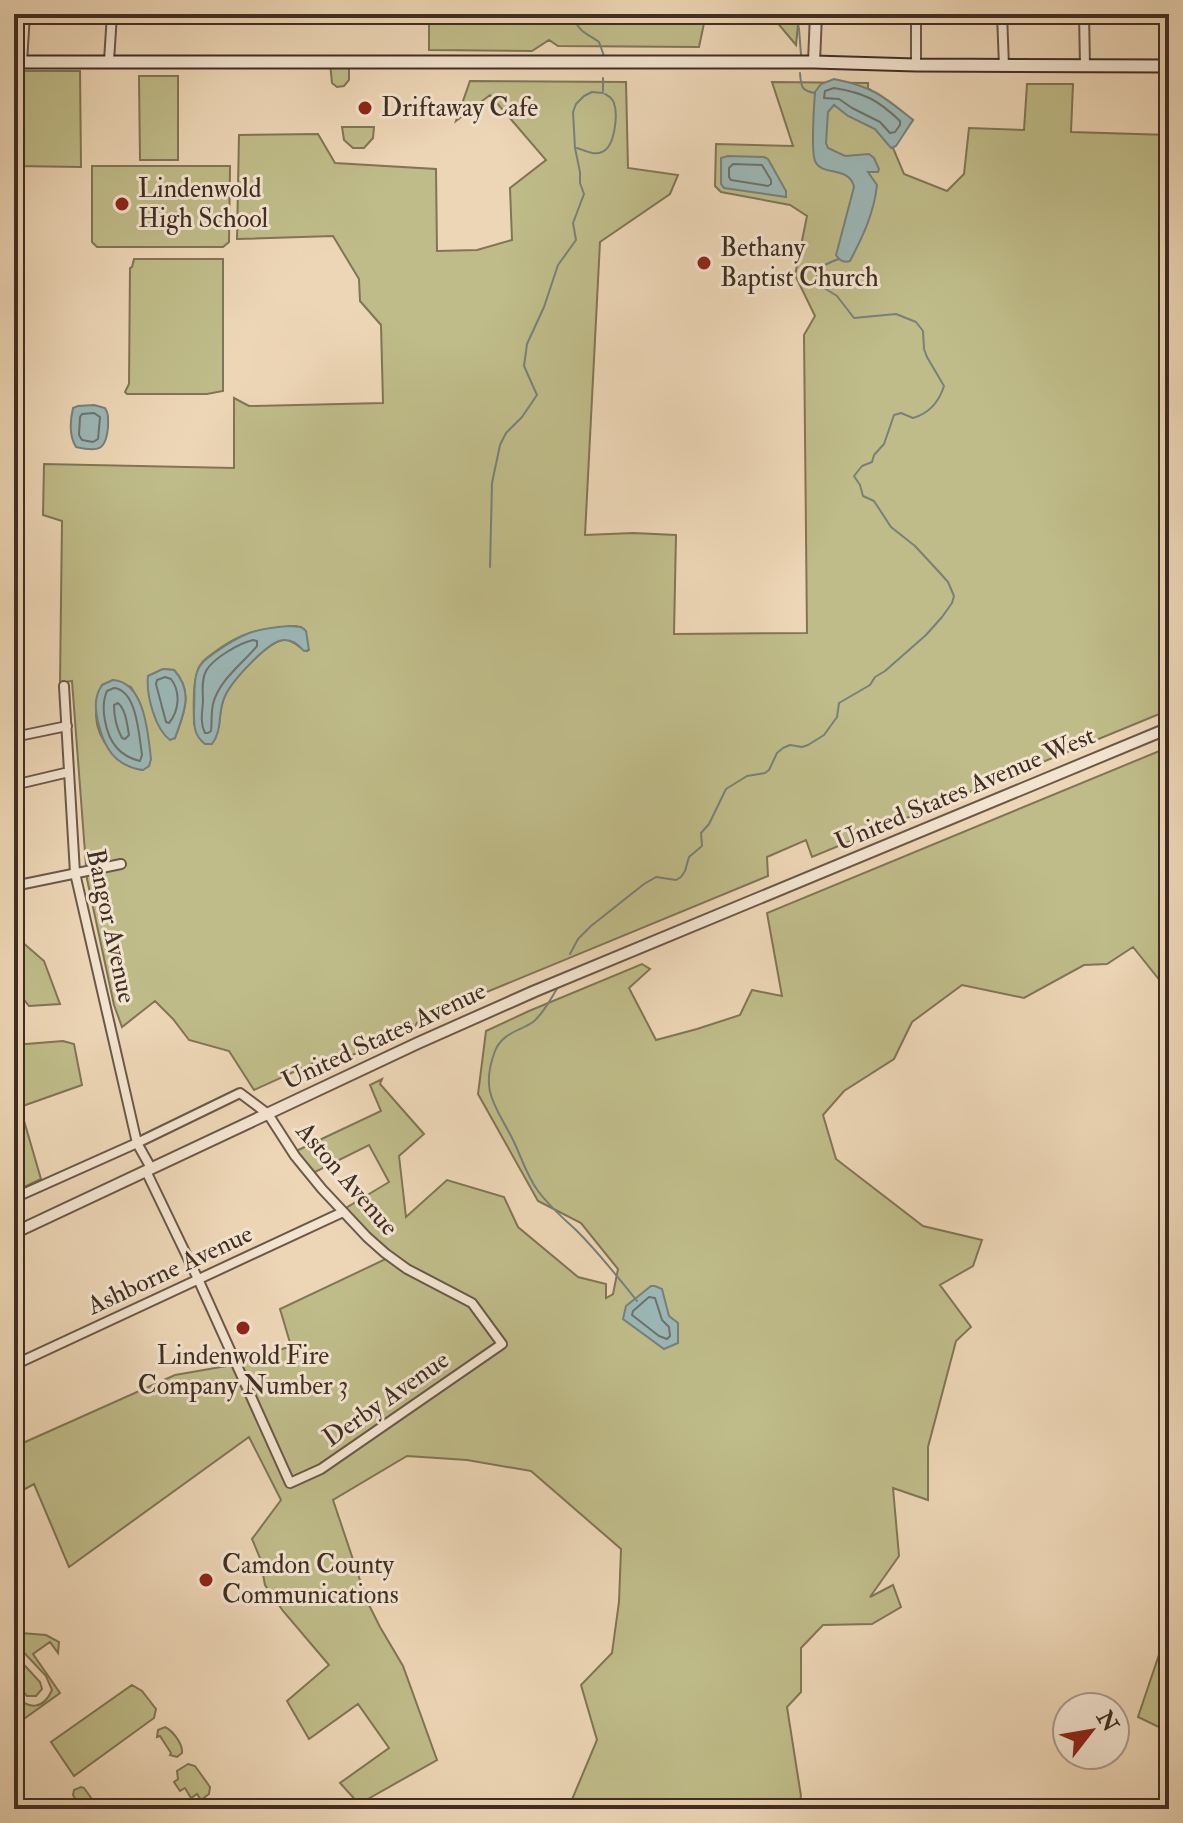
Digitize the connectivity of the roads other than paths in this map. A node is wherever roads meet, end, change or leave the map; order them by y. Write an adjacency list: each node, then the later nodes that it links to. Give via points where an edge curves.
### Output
1 (25, 14): 8 (street)
2 (112, 14): 7 (street)
3 (816, 14): 9 (street)
4 (916, 14): 10 (street)
5 (1002, 14): 11 (street)
6 (1084, 14): 12 (street)
7 (109, 61): 8 (main road); 9 (main road)
8 (18, 62)
9 (814, 62): 10 (main road)
10 (916, 65): 11 (main road)
11 (1004, 66): 12 (main road)
12 (1085, 66): 13 (main road)
13 (1169, 66)
14 (64, 686): 15 (street, Bangor Avenue)
15 (67, 726): 17 (street); 18 (street, Bangor Avenue)
16 (1169, 728): 23 (street, United States Avenue West)
17 (14, 737)
18 (69, 772): 19 (street); 21 (street, Bangor Avenue)
19 (14, 785)
20 (121, 864): 21 (street)
21 (75, 873): 22 (street); 25 (street, Bangor Avenue)
22 (14, 886)
23 (778, 890): 24 (street, United States Avenue, via 520,997)
24 (268, 1114): 25 (street, Aston Avenue, via 240,1093); 26 (street, United States Avenue); 28 (street, Aston Avenue, via 295,1156)
25 (137, 1143): 26 (street, Bangor Avenue); 27 (street)
26 (148, 1170): 29 (street, United States Avenue); 30 (street, Bangor Avenue)
27 (14, 1198)
28 (343, 1212): 30 (street, Ashborne Avenue); 31 (street, Aston Avenue, via 407,1269 472,1303)
29 (14, 1233)
30 (198, 1279): 32 (street, Ashborne Avenue); 33 (street, Bangor Avenue)
31 (502, 1344): 33 (street, Derby Avenue, via 321,1469)
32 (14, 1365)
33 (290, 1483)

